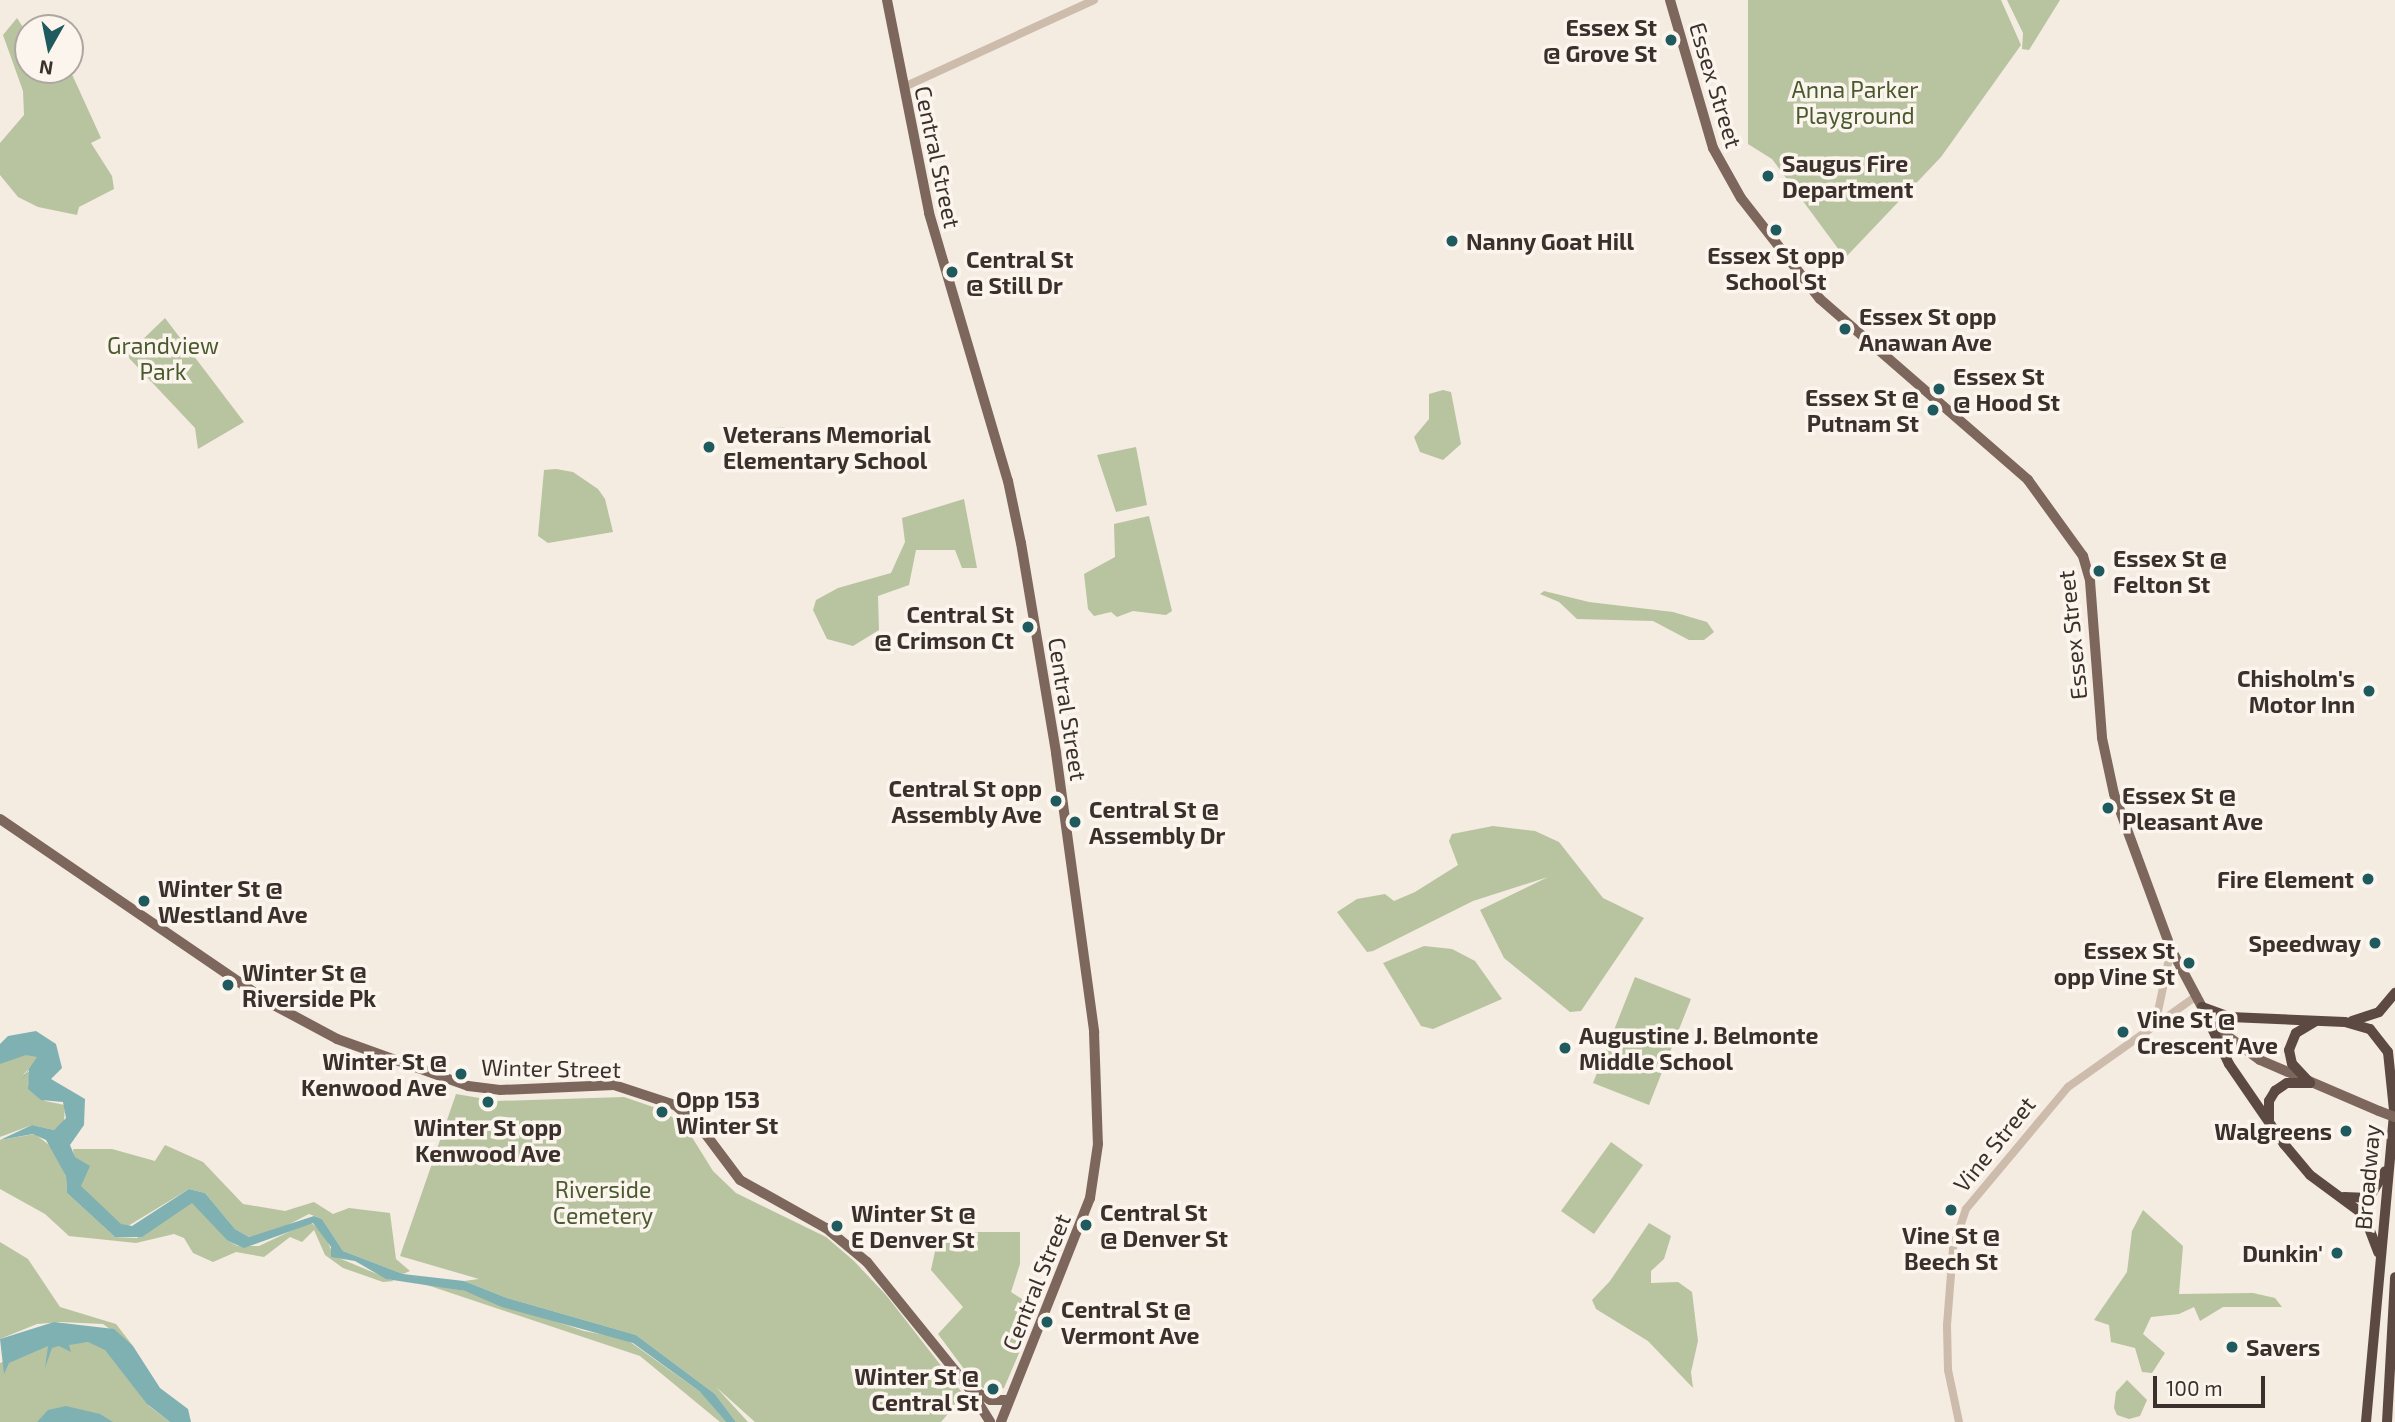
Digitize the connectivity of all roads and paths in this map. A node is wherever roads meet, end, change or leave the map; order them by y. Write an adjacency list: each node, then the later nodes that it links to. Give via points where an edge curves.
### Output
1 (887, 0): 4 (main road, Central Street)
2 (1094, 0): 4 (street)
3 (1670, 0): 6 (main road, Essex Street, via 1711,141 1741,198 1820,299 2028,480 2083,556 2091,589 2102,738 2110,780)
4 (904, 87): 22 (main road, Central Street, via 939,256 999,449 1021,543 1056,753 1094,1032 1098,1144 1090,1198)
5 (0, 819): 21 (main road, Winter Street, via 270,1003 337,1039 468,1086 500,1090 614,1085 675,1105 701,1128 740,1180 822,1225 859,1254)
6 (2171, 949): 8 (main road, Essex Street); 9 (street)
7 (2395, 993): 11 (highway, via 2375,1014)
8 (2198, 1002): 9 (street, Vine Street); 10 (highway, via 2230,1017); 12 (main road, Essex Street, via 2243,1049); 16 (highway, via 2229,1064)
9 (2156, 1021): 25 (street, Vine Street, via 2068,1087 2012,1149 1962,1217 1953,1248 1947,1325 1948,1370)
10 (2317, 1021): 11 (highway); 12 (highway, via 2296,1033 2289,1050 2294,1066)
11 (2346, 1022): 14 (highway, via 2370,1029 2386,1046)
12 (2310, 1083): 15 (main road, Essex Street, bridge); 16 (highway, via 2287,1083 2275,1091 2269,1101)
13 (2395, 1102): 14 (highway, Broadway)
14 (2394, 1110): 17 (highway, Broadway)
15 (2395, 1117)
16 (2269, 1123): 18 (highway, via 2301,1166)
17 (2390, 1156): 18 (highway, via 2371,1197 2358,1201); 19 (highway, Broadway)
18 (2339, 1196): 19 (highway, via 2366,1218)
19 (2380, 1262): 26 (highway, Broadway)
20 (2395, 1278): 27 (highway)
21 (969, 1388): 22 (main road, via 990,1399); 23 (main road, Winter Street)
22 (1008, 1400): 24 (main road, Central Street)
23 (990, 1422)
24 (1001, 1422)
25 (1959, 1422)
26 (2366, 1422)
27 (2387, 1422)

